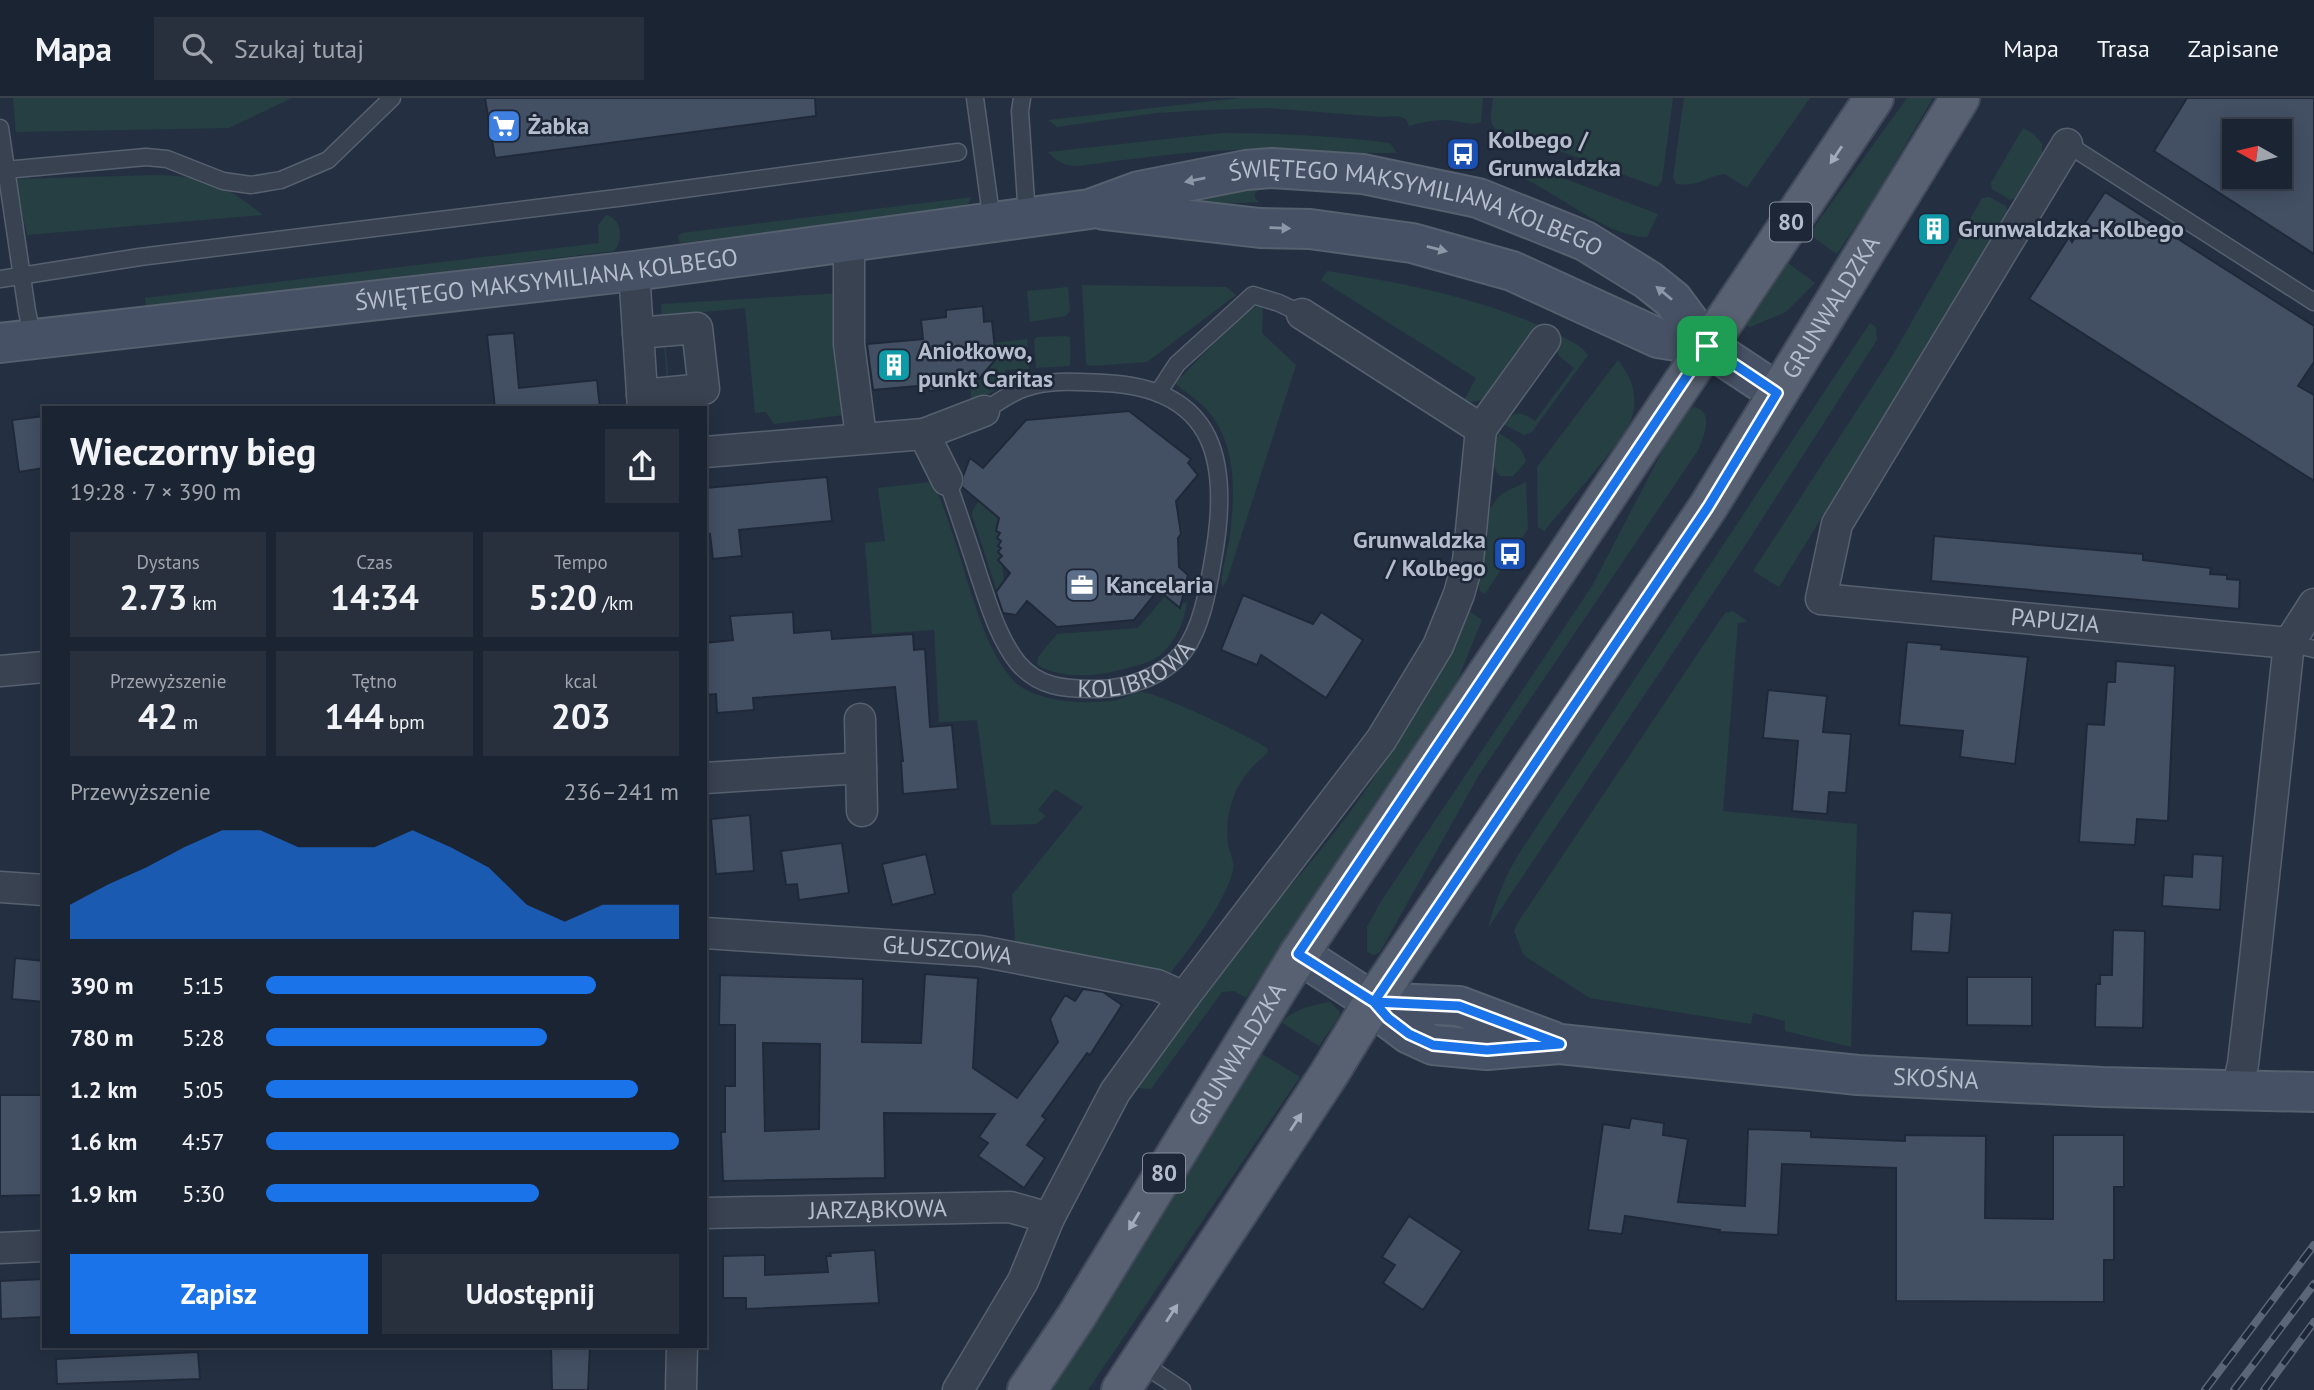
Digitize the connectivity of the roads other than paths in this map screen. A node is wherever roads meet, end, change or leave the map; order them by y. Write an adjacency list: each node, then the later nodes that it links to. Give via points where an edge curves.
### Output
1 (392, 98): 9 (lane, via 328,160 281,180 251,185 223,181 167,159 146,157)
2 (975, 98): 11 (lane)
3 (1022, 98): 11 (lane)
4 (1874, 98): 21 (main road, GRUNWALDZKA / 80, one-way to 21)
5 (1959, 98): 23 (main road, GRUNWALDZKA)
6 (0, 128): 9 (lane)
7 (2067, 144): 16 (lane); 32 (street, PAPUZIA, via 1837,524 1821,599)
8 (958, 152): 14 (lane)
9 (5, 170): 14 (lane)
10 (1090, 209): 11 (main road, ŚWIĘTEGO MAKSYMILIANA KOLBEGO); 21 (main road, ŚWIĘTEGO MAKSYMILIANA KOLBEGO, one-way to 21, via 1412,243 1512,271 1658,338); 21 (main road, ŚWIĘTEGO MAKSYMILIANA KOLBEGO, one-way to 10, via 1673,300 1648,280 1585,240 1478,198 1363,174 1272,168 1139,191)
11 (1010, 220): 12 (main road, ŚWIĘTEGO MAKSYMILIANA KOLBEGO)
12 (849, 242): 13 (main road, ŚWIĘTEGO MAKSYMILIANA KOLBEGO); 28 (street, via 849,344)
13 (634, 271): 18 (street); 20 (main road, ŚWIĘTEGO MAKSYMILIANA KOLBEGO)
14 (23, 276): 15 (lane); 20 (lane, via 27,311)
15 (0, 279)
16 (2314, 302)
17 (1302, 314): 22 (lane, via 1253,295 1177,364); 26 (street)
18 (638, 333): 24 (street); 24 (street, via 698,328 704,389)
19 (1545, 340): 26 (street)
20 (17, 341)
21 (1707, 346): 23 (main road, ŚWIĘTEGO MAKSYMILIANA KOLBEGO); 42 (main road, GRUNWALDZKA / 80)
22 (1158, 393): 25 (lane, KOLIBROWA, via 1132,385 1048,383 1017,391); 30 (lane, KOLIBROWA, via 1189,413 1214,448 1219,468 1219,523 1194,633 1184,650 1151,676 1119,687 1063,689 1028,674 1006,646)
23 (1777, 393): 44 (main road, GRUNWALDZKA, via 1708,507)
24 (643, 401)
25 (984, 411): 27 (street, KOLIBROWA)
26 (1481, 429): 43 (street, via 1468,561 1438,646 1381,740)
27 (924, 434): 28 (street, KOLIBROWA); 30 (street, KOLIBROWA)
28 (861, 437): 29 (street, KOLIBROWA)
29 (707, 452)
30 (947, 481)
31 (2314, 604): 32 (street)
32 (2302, 646): 45 (street)
33 (42, 667): 34 (street)
34 (0, 671)
35 (860, 719): 36 (street)
36 (861, 768): 37 (street); 38 (street)
37 (707, 778)
38 (862, 811)
39 (0, 887): 40 (street)
40 (42, 890)
41 (707, 933): 43 (street, GŁUSZCOWA, via 980,951 1157,985)
42 (1298, 954): 44 (main road, SKOŚNA); 55 (main road, GRUNWALDZKA / 80, one-way to 55)
43 (1184, 997): 48 (street, via 1115,1092)
44 (1374, 1002): 45 (main road, SKOŚNA, via 1409,1034 1433,1045 1487,1050 1560,1044 1858,1075); 52 (main road, GRUNWALDZKA, one-way to 44)
45 (2237, 1090): 46 (main road, SKOŚNA)
46 (2314, 1092)
47 (707, 1213): 48 (street, JARZĄBKOWA, via 1010,1207)
48 (1049, 1218): 54 (street, via 1023,1281)
49 (42, 1246): 50 (street)
50 (0, 1248)
51 (682, 1348): 53 (street)
52 (1130, 1376): 56 (lane)
53 (681, 1390)
54 (958, 1390)
55 (1027, 1390)
56 (1182, 1390)

